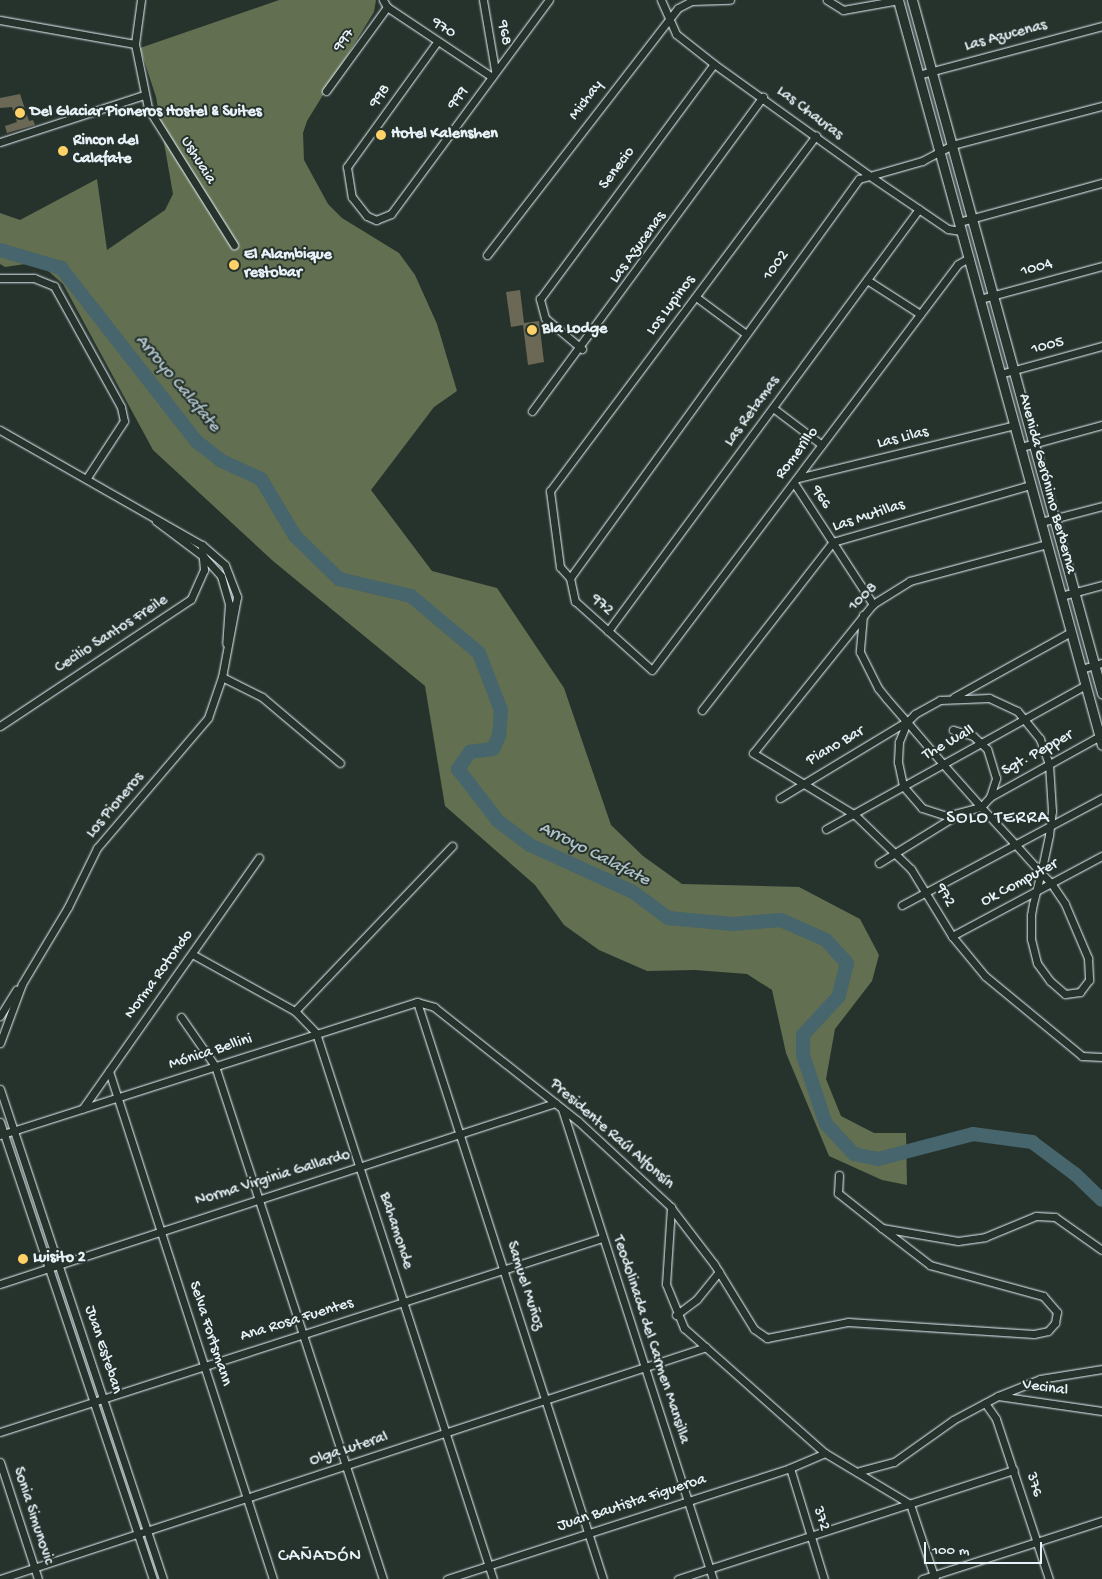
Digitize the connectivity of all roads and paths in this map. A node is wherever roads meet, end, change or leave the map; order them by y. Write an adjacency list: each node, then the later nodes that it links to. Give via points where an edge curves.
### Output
1 (140, 0): 15 (street, Ushuaia)
2 (383, 0): 10 (street, 970)
3 (483, 0): 18 (street, 968)
4 (549, 0): 18 (street, 999)
5 (661, 0): 11 (street, Las Chauras)
6 (730, 0): 11 (street, Michay, via 683,3)
7 (827, 0): 8 (street, via 843,10)
8 (899, 0): 19 (street, Avenida Gerónimo Berberna)
9 (912, 0): 17 (street, Avenida Gerónimo Berberna)
10 (387, 7): 14 (street, 970); 20 (street, 997)
11 (667, 19): 16 (street, Las Chauras, via 676,34); 35 (street, Michay)
12 (0, 20): 15 (street)
13 (1102, 26): 17 (street, Las Azucenas)
14 (437, 42): 18 (street, 970); 31 (street, 998, via 347,167 350,191 367,216 376,220)
15 (134, 44): 21 (street, Ushuaia)
16 (714, 64): 22 (street, Las Chauras); 46 (street, Senecio, via 544,292 539,305 545,318)
17 (932, 71): 19 (street, Las Azucenas); 26 (street, Avenida Gerónimo Berberna)
18 (494, 74): 31 (street, 999)
19 (918, 75): 27 (street, Avenida Gerónimo Berberna)
20 (326, 91)
21 (144, 95): 25 (street); 34 (street, Ushuaia, via 183,166)
22 (763, 97): 24 (street, Las Chauras); 46 (street, Las Azucenas)
23 (1102, 106): 26 (street)
24 (816, 136): 28 (street, Las Chauras); 41 (street, Los Lupinos)
25 (0, 142)
26 (952, 145): 27 (street); 32 (street, Avenida Gerónimo Berberna)
27 (940, 153): 28 (street); 33 (street, Avenida Gerónimo Berberna)
28 (867, 174): 30 (street, Las Chauras); 44 (street, 1002)
29 (1102, 183): 32 (street)
30 (919, 209): 33 (street, Las Chauras, via 948,229); 39 (street, Las Retamas)
31 (391, 214)
32 (973, 219): 33 (street); 40 (street, Avenida Gerónimo Berberna)
33 (960, 227): 36 (street, Avenida Gerónimo Berberna)
34 (234, 244)
35 (487, 255)
36 (969, 258): 42 (street, Avenida Gerónimo Berberna); 43 (street, Romerillo, via 958,264)
37 (1102, 266): 40 (street, 1004)
38 (0, 278): 57 (street, via 34,278 54,286 121,407 124,421)
39 (867, 280): 43 (street); 49 (street, Las Retamas)
40 (994, 295): 42 (street, 1004); 47 (street, Avenida Gerónimo Berberna)
41 (696, 297): 44 (street); 60 (street, Los Lupinos)
42 (980, 298): 48 (street, Avenida Gerónimo Berberna)
43 (920, 314): 55 (street, Romerillo)
44 (746, 334): 69 (street, 1002)
45 (1102, 346): 47 (street, 1005)
46 (582, 349): 50 (street, Las Azucenas)
47 (1014, 370): 48 (street, 1005); 54 (street, Avenida Gerónimo Berberna)
48 (1000, 374): 51 (street, Avenida Gerónimo Berberna)
49 (773, 408): 55 (street); 75 (street, Las Retamas)
50 (532, 411)
51 (1015, 425): 56 (street, Avenida Gerónimo Berberna); 58 (street, Las Lilas)
52 (1102, 425): 54 (street)
53 (0, 430): 57 (street, Los Pioneros)
54 (1034, 443): 56 (street); 62 (street, Avenida Gerónimo Berberna)
55 (822, 445): 58 (street, Romerillo)
56 (1021, 447): 59 (street, Avenida Gerónimo Berberna)
57 (86, 479): 63 (street, Los Pioneros)
58 (796, 480): 65 (street, 966); 80 (street, Romerillo)
59 (1031, 485): 64 (street, Avenida Gerónimo Berberna); 65 (street, Las Mutillas)
60 (550, 491): 69 (street, 972, via 560,567)
61 (1102, 506): 62 (street)
62 (1055, 518): 64 (street); 71 (street, Avenida Gerónimo Berberna)
63 (155, 519): 67 (street, Los Pioneros); 68 (street, Los Pioneros)
64 (1041, 522): 66 (street, Avenida Gerónimo Berberna)
65 (833, 542): 73 (street, 966); 85 (street, Las Mutillas)
66 (1047, 544): 72 (street, Avenida Gerónimo Berberna); 73 (street, 1008, via 910,581)
67 (202, 545): 68 (street, Cecilio Santos Freile); 77 (street, Los Pioneros, via 225,565 236,591 234,626)
68 (204, 557): 77 (street, Los Pioneros, via 221,576 228,594); 88 (street, Cecilio Santos Freile, via 201,581 191,599)
69 (570, 578): 75 (street, 972, via 575,601)
70 (1102, 585): 71 (street)
71 (1075, 592): 72 (street); 78 (street, Avenida Gerónimo Berberna)
72 (1061, 596): 76 (street, Avenida Gerónimo Berberna)
73 (872, 604): 74 (street, 1008)
74 (863, 615): 87 (street, via 859,644 863,660 878,688); 92 (street, 1008)
75 (608, 631): 80 (street, 972)
76 (1071, 632): 79 (street, Avenida Gerónimo Berberna); 84 (street)
77 (227, 648): 81 (street, Los Pioneros)
78 (1098, 664): 79 (street); 83 (street, Avenida Gerónimo Berberna)
79 (1081, 669): 82 (street, Avenida Gerónimo Berberna)
80 (652, 670)
81 (222, 677): 93 (street, via 256,693); 119 (street, Los Pioneros, via 208,718 109,831)
82 (1086, 686): 86 (street, The Wall); 91 (street, Avenida Gerónimo Berberna)
83 (1102, 693)
84 (952, 698): 86 (street, via 989,698); 87 (street, Piano Bar, via 927,705)
85 (702, 710)
86 (1025, 719): 90 (street, The Wall); 95 (street, via 1040,739)
87 (907, 722): 94 (street); 96 (street, Piano Bar); 97 (street, via 898,753)
88 (0, 726)
89 (953, 730): 90 (street)
90 (981, 742): 94 (street, The Wall); 98 (street, via 995,768)
91 (1101, 742): 95 (street, Sgt. Pepper)
92 (753, 753): 96 (street, 972)
93 (340, 763)
94 (942, 763): 97 (street, The Wall); 101 (street)
95 (1049, 764): 98 (street, Sgt. Pepper); 104 (street)
96 (802, 782): 99 (street, Piano Bar); 102 (street, 972)
97 (903, 786): 102 (street, The Wall); 103 (street, via 922,808)
98 (990, 797): 101 (street)
99 (780, 798)
100 (1102, 798): 104 (street)
101 (981, 807): 103 (street); 106 (street)
102 (855, 815): 105 (street, The Wall); 108 (street, 972)
103 (956, 816): 108 (street)
104 (1050, 825): 106 (street); 112 (street)
105 (826, 829)
106 (1015, 844): 112 (street); 115 (street)
107 (452, 846): 121 (street)
108 (896, 852): 111 (street); 115 (street, 972)
109 (1102, 856): 113 (street, Ok Computer)
110 (259, 858): 118 (street, Norma Rotondo)
111 (878, 863)
112 (1041, 873): 113 (street); 114 (street)
113 (1050, 884): 114 (street, Ok Computer); 114 (street, via 1071,915 1088,958 1089,980 1080,992 1065,994 1037,962 1030,927)
114 (1036, 891): 117 (street, Ok Computer)
115 (926, 893): 116 (street); 117 (street, 972)
116 (902, 905)
117 (952, 936): 126 (street, 972, via 984,976 1057,1036 1087,1059)
118 (192, 954): 121 (street, Bahamonde); 128 (street, Norma Rotondo)
119 (22, 984): 122 (street, Los Pioneros); 125 (street, Los Pioneros)
120 (417, 1002): 124 (street, Mónica Bellini); 131 (street, Presidente Raúl Alfonsín, via 434,1007); 137 (street, Samuel Muñoz)
121 (295, 1011): 124 (street, Bahamonde)
122 (0, 1016)
123 (181, 1017): 127 (street)
124 (316, 1033): 127 (street, Mónica Bellini); 138 (street, Bahamonde)
125 (0, 1043)
126 (1102, 1057)
127 (215, 1066): 130 (street, Mónica Bellini); 140 (street)
128 (109, 1071): 130 (street, Selva Fortsmann); 132 (street, Norma Rotondo)
129 (0, 1089): 135 (street)
130 (117, 1097): 132 (street, Mónica Bellini); 143 (street, Selva Fortsmann)
131 (555, 1103): 133 (street, Presidente Raúl Alfonsín); 137 (street, Norma Virginia Gallardo)
132 (83, 1108): 135 (street, Mónica Bellini)
133 (562, 1109): 141 (street, Presidente Raúl Alfonsín); 144 (street, Teodolinada del Carmen Mansilla)
134 (0, 1122): 136 (street)
135 (14, 1131): 136 (street, Mónica Bellini); 146 (street, Juan Esteban)
136 (2, 1135): 147 (street, Juan Esteban)
137 (460, 1135): 138 (street, Norma Virginia Gallardo); 148 (street, Samuel Muñoz)
138 (360, 1167): 140 (street, Norma Virginia Gallardo); 151 (street, Bahamonde)
139 (839, 1175): 142 (street, via 838,1193)
140 (258, 1197): 143 (street, Norma Virginia Gallardo); 153 (street)
141 (671, 1207): 149 (street); 152 (street, Presidente Raúl Alfonsín, via 666,1284)
142 (882, 1228): 145 (street, via 958,1241 985,1237 1036,1216 1055,1217); 149 (street, via 930,1264 1043,1296 1057,1312 1055,1322 1048,1331 1034,1334 848,1322 767,1338 754,1329)
143 (161, 1229): 146 (street, Norma Virginia Gallardo); 155 (street, Selva Fortsmann)
144 (602, 1238): 148 (street, Ana Rosa Fuentes); 157 (street, Teodolinada del Carmen Mansilla)
145 (1102, 1250)
146 (60, 1263): 147 (street, Norma Virginia Gallardo); 159 (street, Juan Esteban)
147 (50, 1266): 150 (street, Norma Virginia Gallardo); 160 (street, Juan Esteban)
148 (504, 1269): 151 (street, Ana Rosa Fuentes); 161 (street, Samuel Muñoz)
149 (719, 1272): 152 (street, via 697,1300)
150 (0, 1284)
151 (404, 1301): 153 (street, Ana Rosa Fuentes); 165 (street, Bahamonde)
152 (676, 1315): 154 (street, Presidente Raúl Alfonsín)
153 (304, 1333): 155 (street, Ana Rosa Fuentes); 168 (street)
154 (706, 1347): 157 (street, Olga Luteral); 166 (street, Presidente Raúl Alfonsín)
155 (204, 1364): 159 (street, Ana Rosa Fuentes); 172 (street, Selva Fortsmann)
156 (1102, 1368): 158 (street, via 1040,1379)
157 (645, 1370): 161 (street, Olga Luteral); 173 (street, Teodolinada del Carmen Mansilla)
158 (998, 1396): 162 (street, Vecinal); 163 (street, Vecinal)
159 (103, 1398): 160 (street, Ana Rosa Fuentes); 176 (street, Juan Esteban)
160 (94, 1401): 164 (street, Ana Rosa Fuentes); 178 (street, Juan Esteban)
161 (547, 1402): 165 (street, Olga Luteral); 177 (street, Samuel Muñoz)
162 (985, 1403): 170 (street, 376, via 992,1408); 171 (street, Vecinal, via 894,1462)
163 (1102, 1411)
164 (0, 1432)
165 (447, 1432): 168 (street, Olga Luteral); 181 (street, Bahamonde)
166 (825, 1453): 169 (street, Juan Bautista Figueroa); 171 (street, Presidente Raúl Alfonsín)
167 (0, 1462): 182 (street, Sonia Simunovic)
168 (346, 1465): 172 (street, Olga Luteral); 190 (street)
169 (790, 1468): 173 (street, Juan Bautista Figueroa); 179 (street, 372)
170 (1014, 1470): 174 (street); 180 (street, 376)
171 (860, 1471): 174 (street, Presidente Raúl Alfonsín)
172 (248, 1498): 176 (street, Olga Luteral); 189 (street, Selva Fortsmann)
173 (688, 1501): 177 (street, Juan Bautista Figueroa); 183 (street, Teodolinada del Carmen Mansilla)
174 (910, 1504): 179 (street); 184 (street)
175 (1102, 1521): 180 (street)
176 (147, 1530): 178 (street, Olga Luteral); 188 (street, Juan Esteban)
177 (587, 1532): 181 (street, Juan Bautista Figueroa); 193 (street, Samuel Muñoz)
178 (138, 1533): 182 (street, Olga Luteral); 187 (street, Juan Esteban)
179 (810, 1536): 183 (street); 196 (street, 372)
180 (1037, 1542): 184 (street); 198 (street, 376)
181 (488, 1566): 191 (street, Juan Bautista Figueroa); 192 (street, Bahamonde)
182 (34, 1568): 185 (street, Olga Luteral); 186 (street, Sonia Simunovic)
183 (710, 1569): 194 (street); 195 (street, Teodolinada del Carmen Mansilla)
184 (935, 1577): 197 (street)
185 (0, 1579)
186 (38, 1579)
187 (153, 1579)
188 (163, 1579)
189 (273, 1579)
190 (383, 1579)
191 (447, 1579)
192 (493, 1579)
193 (603, 1579)
194 (678, 1579)
195 (713, 1579)
196 (824, 1579)
197 (922, 1579)
198 (1049, 1579)

